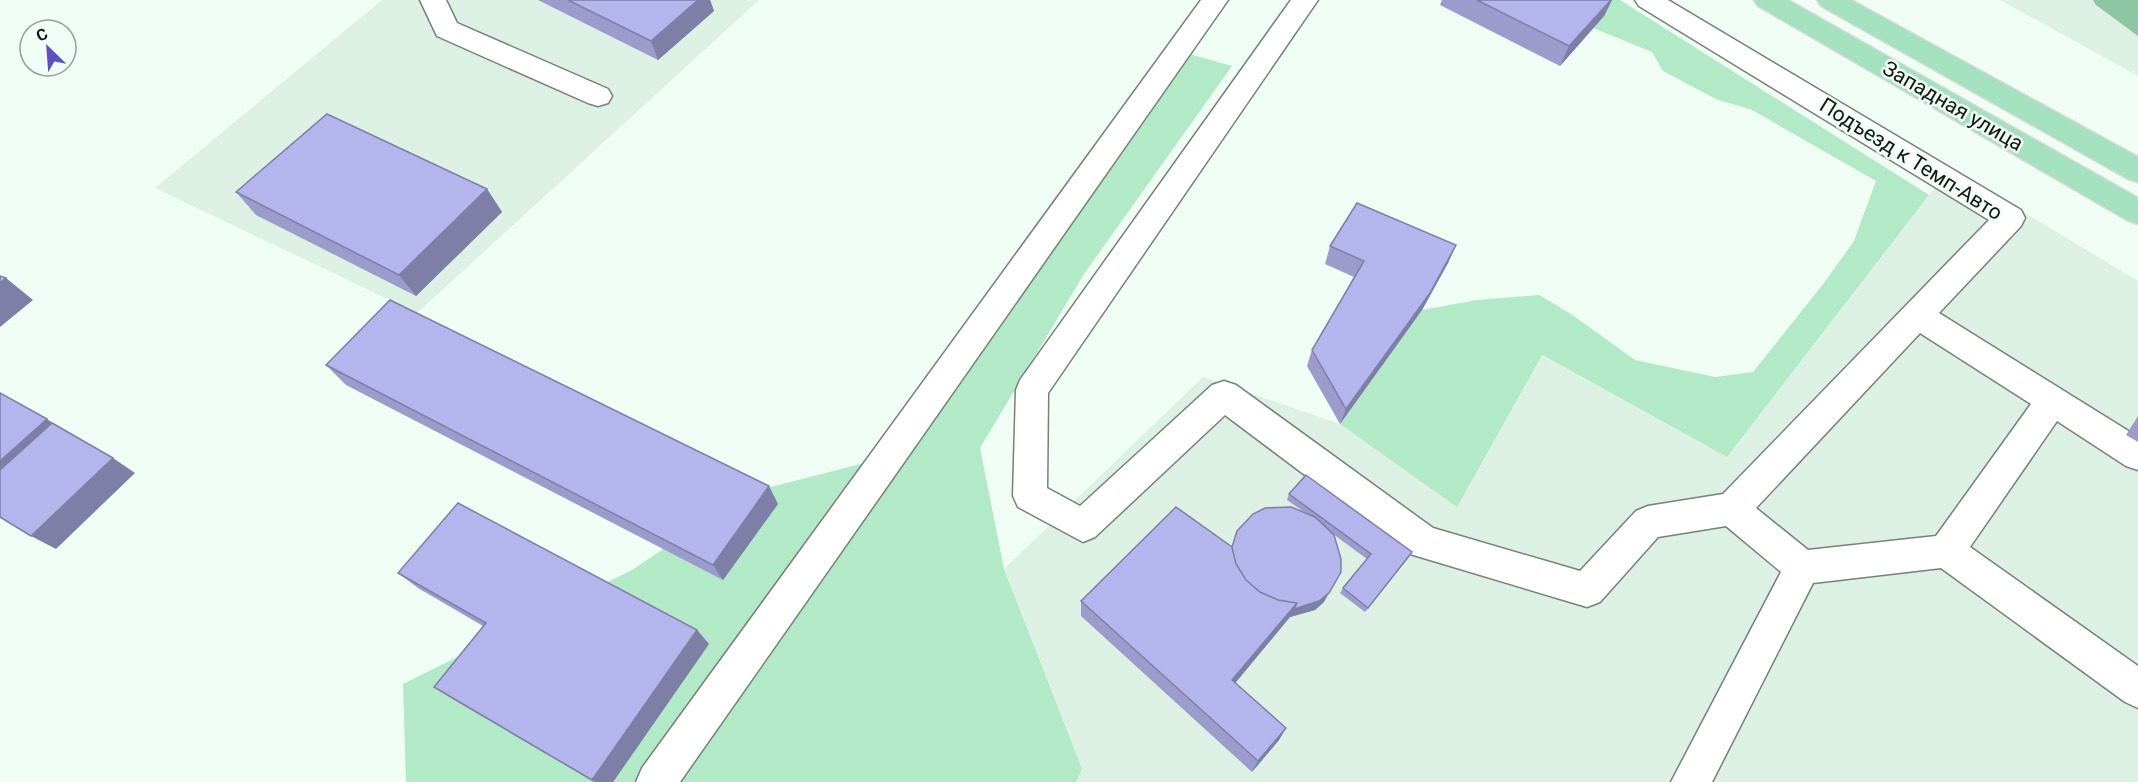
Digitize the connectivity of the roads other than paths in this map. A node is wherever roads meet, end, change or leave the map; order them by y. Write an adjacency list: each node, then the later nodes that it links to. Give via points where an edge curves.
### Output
1 (433, 0): 7 (lane, via 446,29)
2 (1215, 0): 17 (lane)
3 (1305, 0): 13 (lane, via 1032,390 1030,495 1083,526 1224,395 1423,542 1587,590 1648,522)
4 (1648, 0): 10 (lane, Подъезд к Темп-Авто, via 2010,218)
5 (1767, 0): 9 (main road, Западная улица)
6 (1830, 0): 8 (main road, Западная улица)
7 (598, 96)
8 (2138, 171)
9 (2138, 212)
10 (1917, 315): 11 (lane); 13 (lane, Подъезд к Темп-Авто)
11 (2052, 401): 12 (lane); 14 (lane)
12 (2138, 455)
13 (1732, 509): 15 (lane)
14 (1946, 551): 15 (lane); 16 (lane)
15 (1802, 567): 18 (lane)
16 (2138, 689)
17 (656, 782)
18 (1691, 782)

